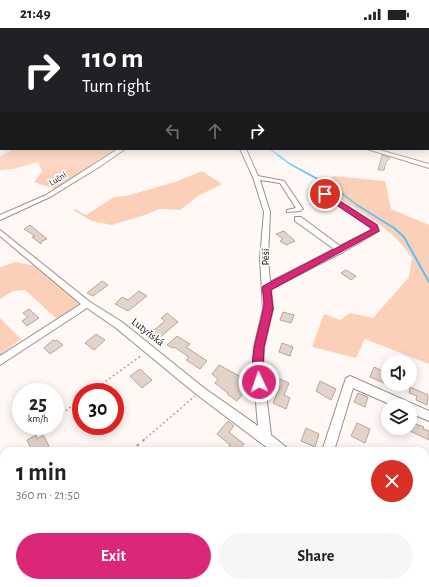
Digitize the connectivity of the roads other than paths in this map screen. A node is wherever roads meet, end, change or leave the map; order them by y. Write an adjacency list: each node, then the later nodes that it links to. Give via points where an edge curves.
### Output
1 (120, 150): 8 (street, Luční, via 48,196)
2 (243, 150): 5 (street, Pěší)
3 (373, 150): 4 (street)
4 (429, 166)
5 (256, 177): 7 (street, via 282,182 300,209); 12 (street, Pěší, via 267,212 264,258)
6 (325, 194): 11 (street, via 374,227 375,231)
7 (289, 211)
8 (0, 218)
9 (298, 219): 11 (street)
10 (0, 232): 13 (street, Lutyňská)
11 (340, 250): 12 (street)
12 (266, 288): 18 (street, Pěší, via 268,309 259,347 258,368)
13 (87, 304): 14 (street); 18 (street, Lutyňská, via 119,325 200,391)
14 (0, 361)
15 (391, 399): 20 (street, via 350,380)
16 (417, 411): 17 (street)
17 (429, 416)
18 (265, 439): 19 (street, Lutyňská)
19 (276, 447)
20 (329, 447)

